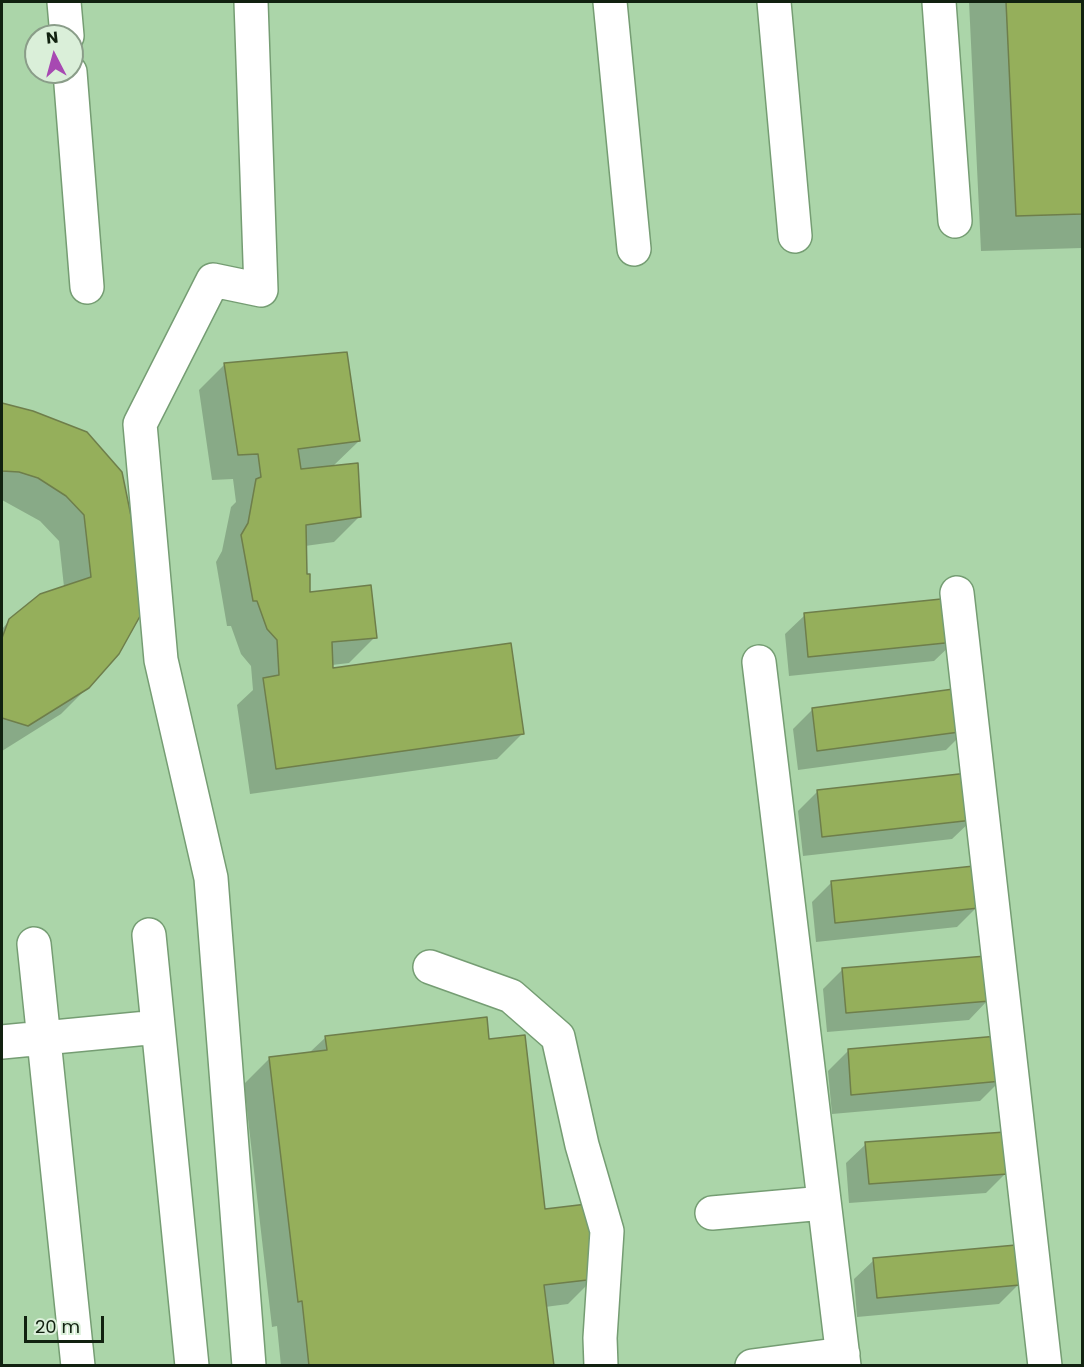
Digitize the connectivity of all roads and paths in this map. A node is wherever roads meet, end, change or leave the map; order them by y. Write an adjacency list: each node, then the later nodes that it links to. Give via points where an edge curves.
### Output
1 (64, 2): 6 (street)
2 (251, 2): 25 (street, via 261,290 213,280 140,424 161,660 211,878)
3 (610, 2): 10 (street)
4 (774, 2): 9 (street)
5 (939, 2): 8 (street)
6 (66, 24)
7 (71, 84): 11 (street)
8 (955, 221)
9 (795, 236)
10 (634, 249)
11 (87, 287)
12 (957, 593): 28 (street)
13 (759, 662): 20 (street)
14 (148, 935): 17 (street)
15 (34, 944): 18 (street)
16 (430, 967): 26 (street, via 511,996 558,1037 582,1145 607,1231)
17 (158, 1027): 18 (street); 24 (street)
18 (45, 1038): 19 (street); 23 (street)
19 (2, 1042)
20 (824, 1203): 21 (street); 22 (street)
21 (712, 1213)
22 (843, 1360): 27 (street)
23 (78, 1365)
24 (192, 1365)
25 (249, 1365)
26 (601, 1365)
27 (752, 1365)
28 (1045, 1365)

